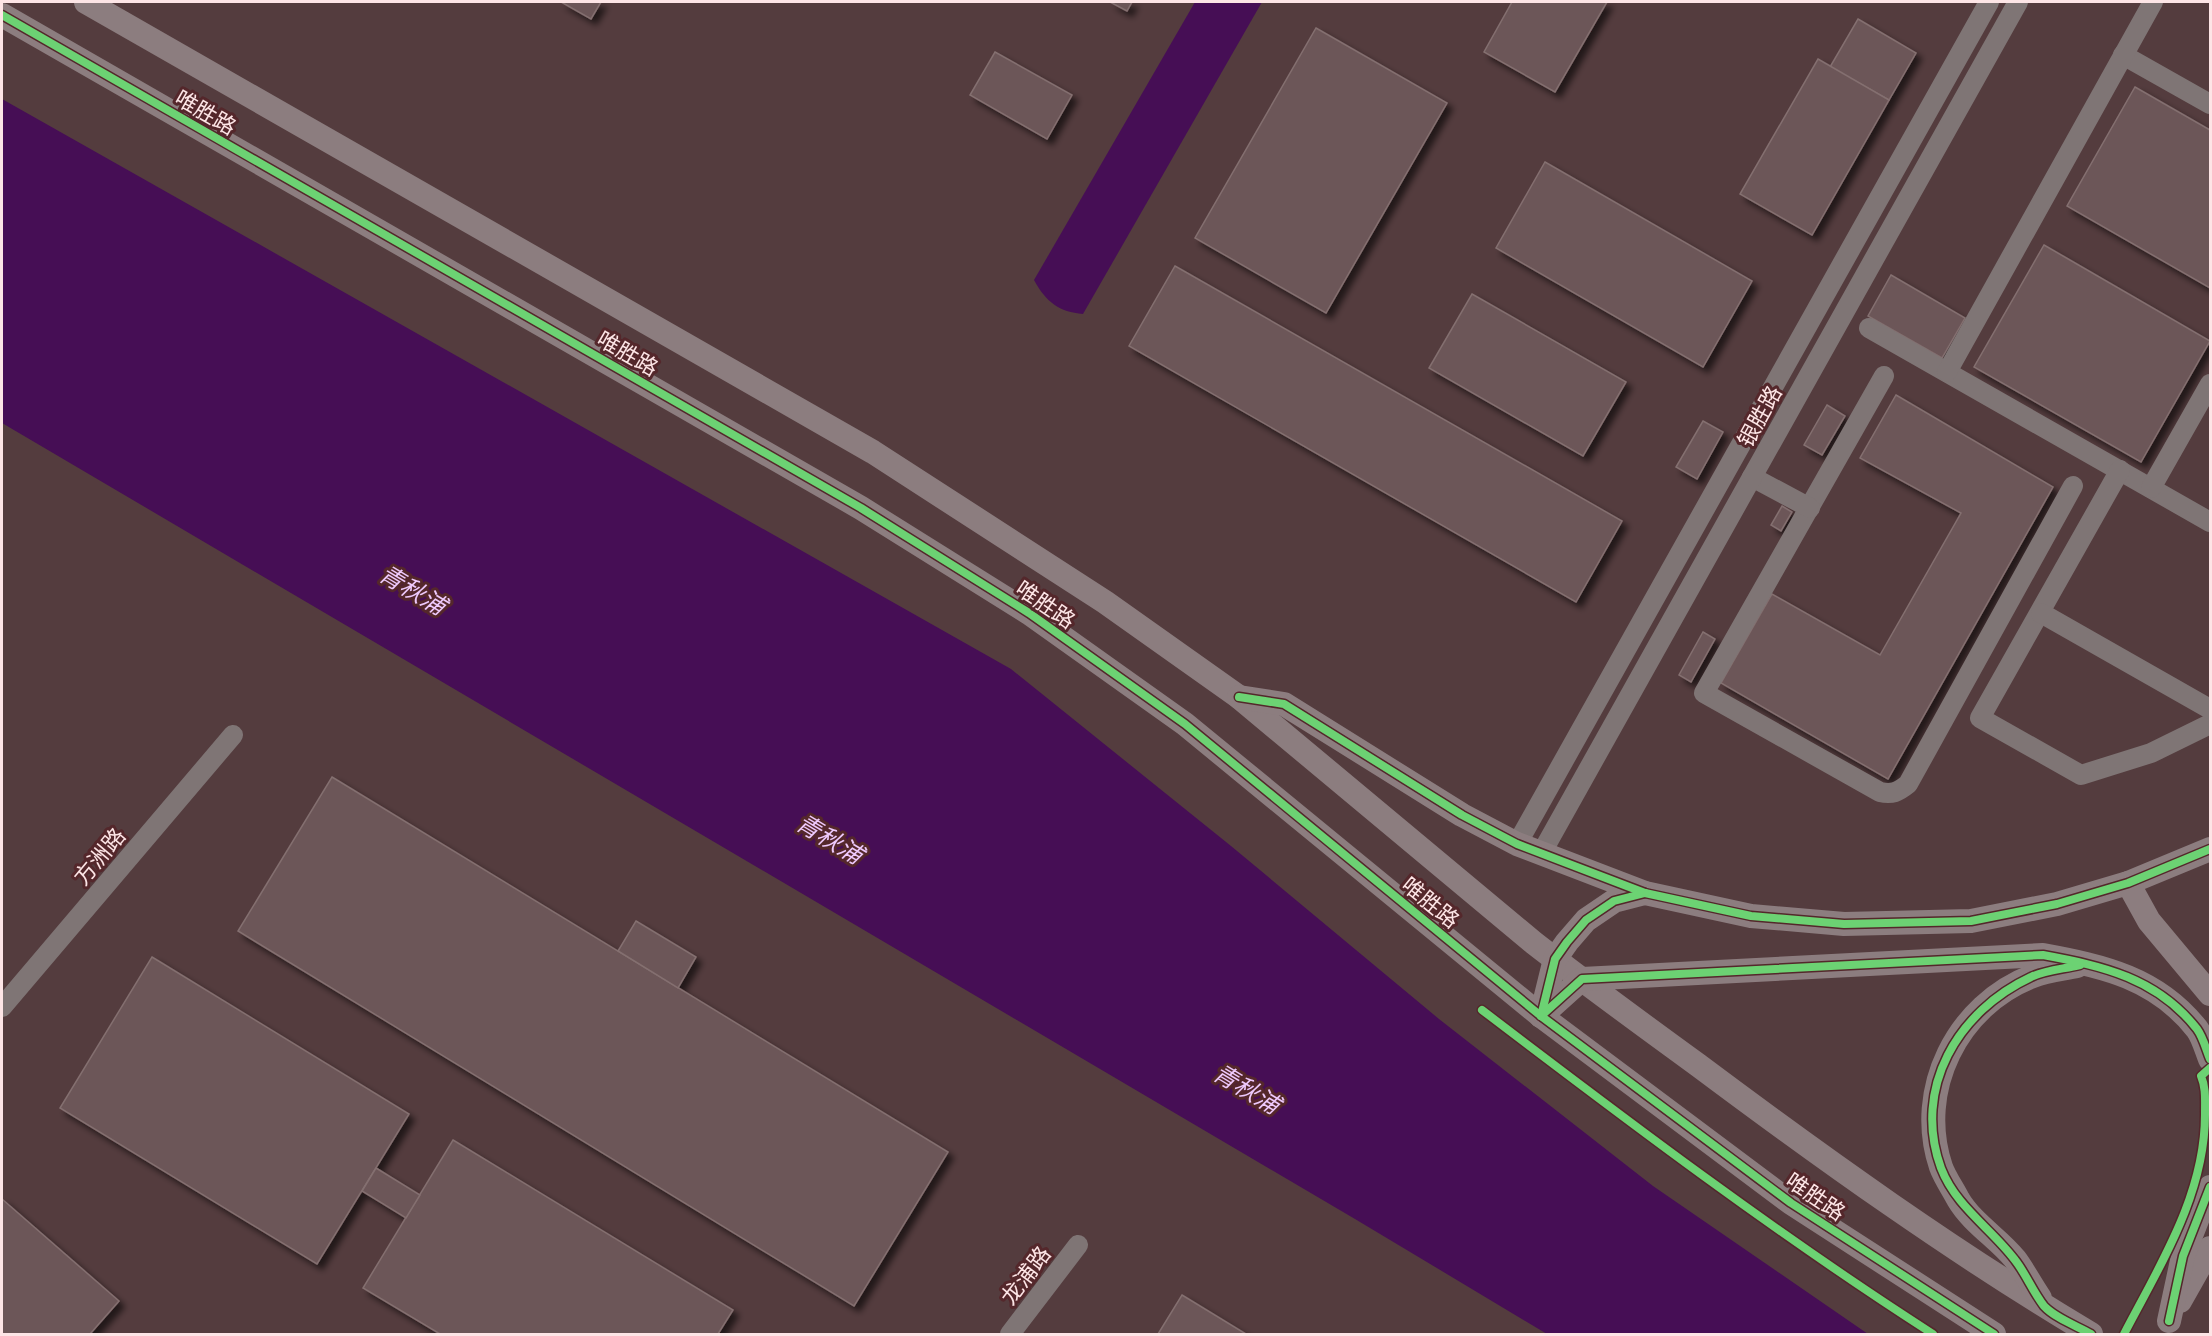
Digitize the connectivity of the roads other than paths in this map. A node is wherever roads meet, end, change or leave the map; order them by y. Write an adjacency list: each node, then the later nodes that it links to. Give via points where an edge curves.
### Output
1 (86, 2): 19 (main road, 唯胜路, via 873,452 1105,602)
2 (1989, 2): 23 (street, 银胜路)
3 (2018, 2): 13 (street, 银胜路)
4 (2153, 2): 6 (street)
5 (2, 15): 33 (main road, 唯胜路, via 861,508 1029,613 1185,724)
6 (2123, 55): 7 (street); 9 (street)
7 (2211, 104)
8 (1869, 328): 9 (street)
9 (1947, 372): 12 (street)
10 (1884, 376): 16 (street)
11 (2211, 384): 15 (street)
12 (2120, 470): 15 (street); 18 (street)
13 (1752, 477): 16 (street); 25 (street, 银胜路)
14 (2073, 486): 16 (street, via 1908,784 1888,794 1704,693)
15 (2151, 488): 17 (street)
16 (1810, 508)
17 (2211, 522)
18 (2041, 613): 20 (street); 21 (street, via 1980,718 2081,775 2151,753)
19 (1239, 697): 23 (main road, via 1284,704 1462,816); 28 (main road, 唯胜路)
20 (2211, 709)
21 (2211, 724)
22 (233, 735): 32 (street, 方洲路)
23 (1517, 844): 25 (main road)
24 (2211, 849): 26 (main road)
25 (1541, 854): 27 (main road)
26 (2128, 883): 27 (main road, via 2057,904 1971,921 1844,924 1751,916); 31 (main road, via 2150,921)
27 (1645, 893): 28 (main road, via 1614,901 1586,920)
28 (1555, 959): 30 (main road, 唯胜路); 33 (main road)
29 (2089, 963): 30 (main road, via 2043,956); 34 (main road, via 2134,978 2169,1001 2198,1030); 38 (main road, via 2033,976 2002,992 1958,1035 1934,1092 1933,1125 1941,1167 1960,1203 2014,1258)
30 (1582, 980): 33 (main road); 38 (main road, 唯胜路, via 1818,1155)
31 (2211, 994)
32 (2, 1007)
33 (1541, 1016): 41 (main road, 唯胜路, via 1791,1203)
34 (2211, 1059)
35 (2211, 1186): 39 (main road, via 2183,1256)
36 (1078, 1245): 40 (street, 龙浦路)
37 (2211, 1248): 39 (main road)
38 (2045, 1307): 42 (main road, 唯胜路)
39 (2165, 1328)
40 (1010, 1335)
41 (1994, 1335)
42 (2091, 1335)

